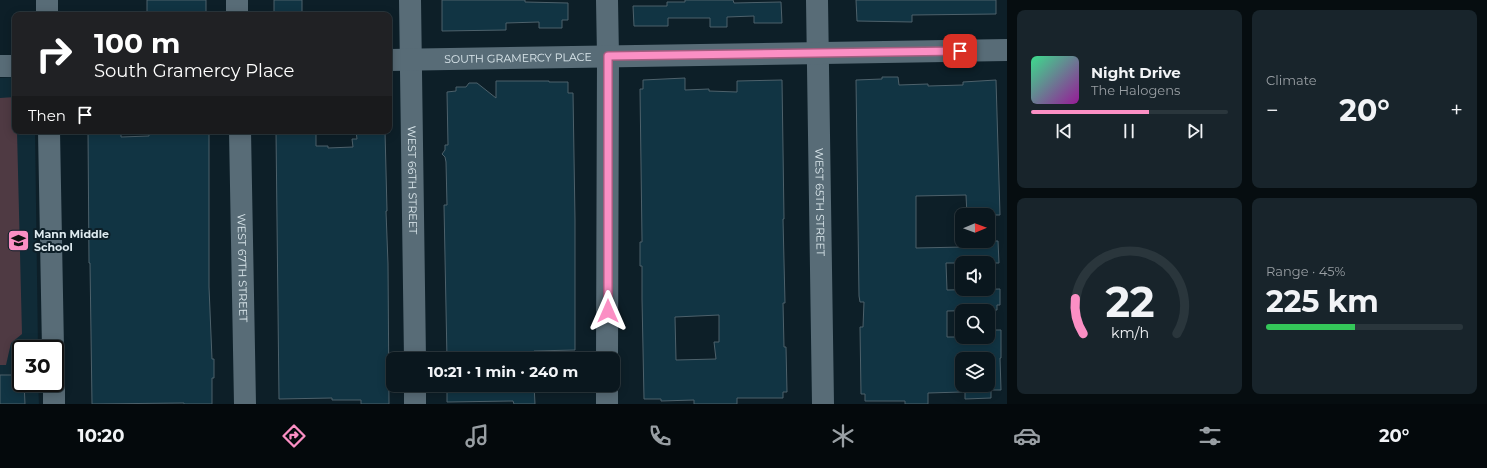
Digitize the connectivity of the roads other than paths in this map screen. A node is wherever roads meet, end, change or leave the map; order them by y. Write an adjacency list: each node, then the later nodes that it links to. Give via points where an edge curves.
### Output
1 (47, 0): 6 (street)
2 (237, 0): 7 (street)
3 (410, 0): 12 (street, WEST 66TH STREET)
4 (607, 0): 10 (street)
5 (817, 0): 9 (street, WEST 65TH STREET)
6 (47, 12)
7 (237, 12)
8 (1007, 50): 9 (street, SOUTH GRAMERCY PLACE)
9 (817, 53): 10 (street, SOUTH GRAMERCY PLACE); 27 (street, WEST 65TH STREET)
10 (608, 56): 12 (street, SOUTH GRAMERCY PLACE); 19 (street)
11 (392, 60): 12 (street, SOUTH GRAMERCY PLACE)
12 (410, 60): 18 (street, WEST 66TH STREET)
13 (0, 66): 14 (street)
14 (12, 66)
15 (49, 134): 17 (street)
16 (240, 134): 24 (street, WEST 67TH STREET)
17 (53, 340)
18 (415, 352)
19 (608, 352)
20 (54, 392): 23 (street)
21 (415, 392): 25 (street)
22 (607, 392): 26 (street)
23 (54, 404)
24 (245, 404)
25 (415, 404)
26 (607, 404)
27 (823, 404)

